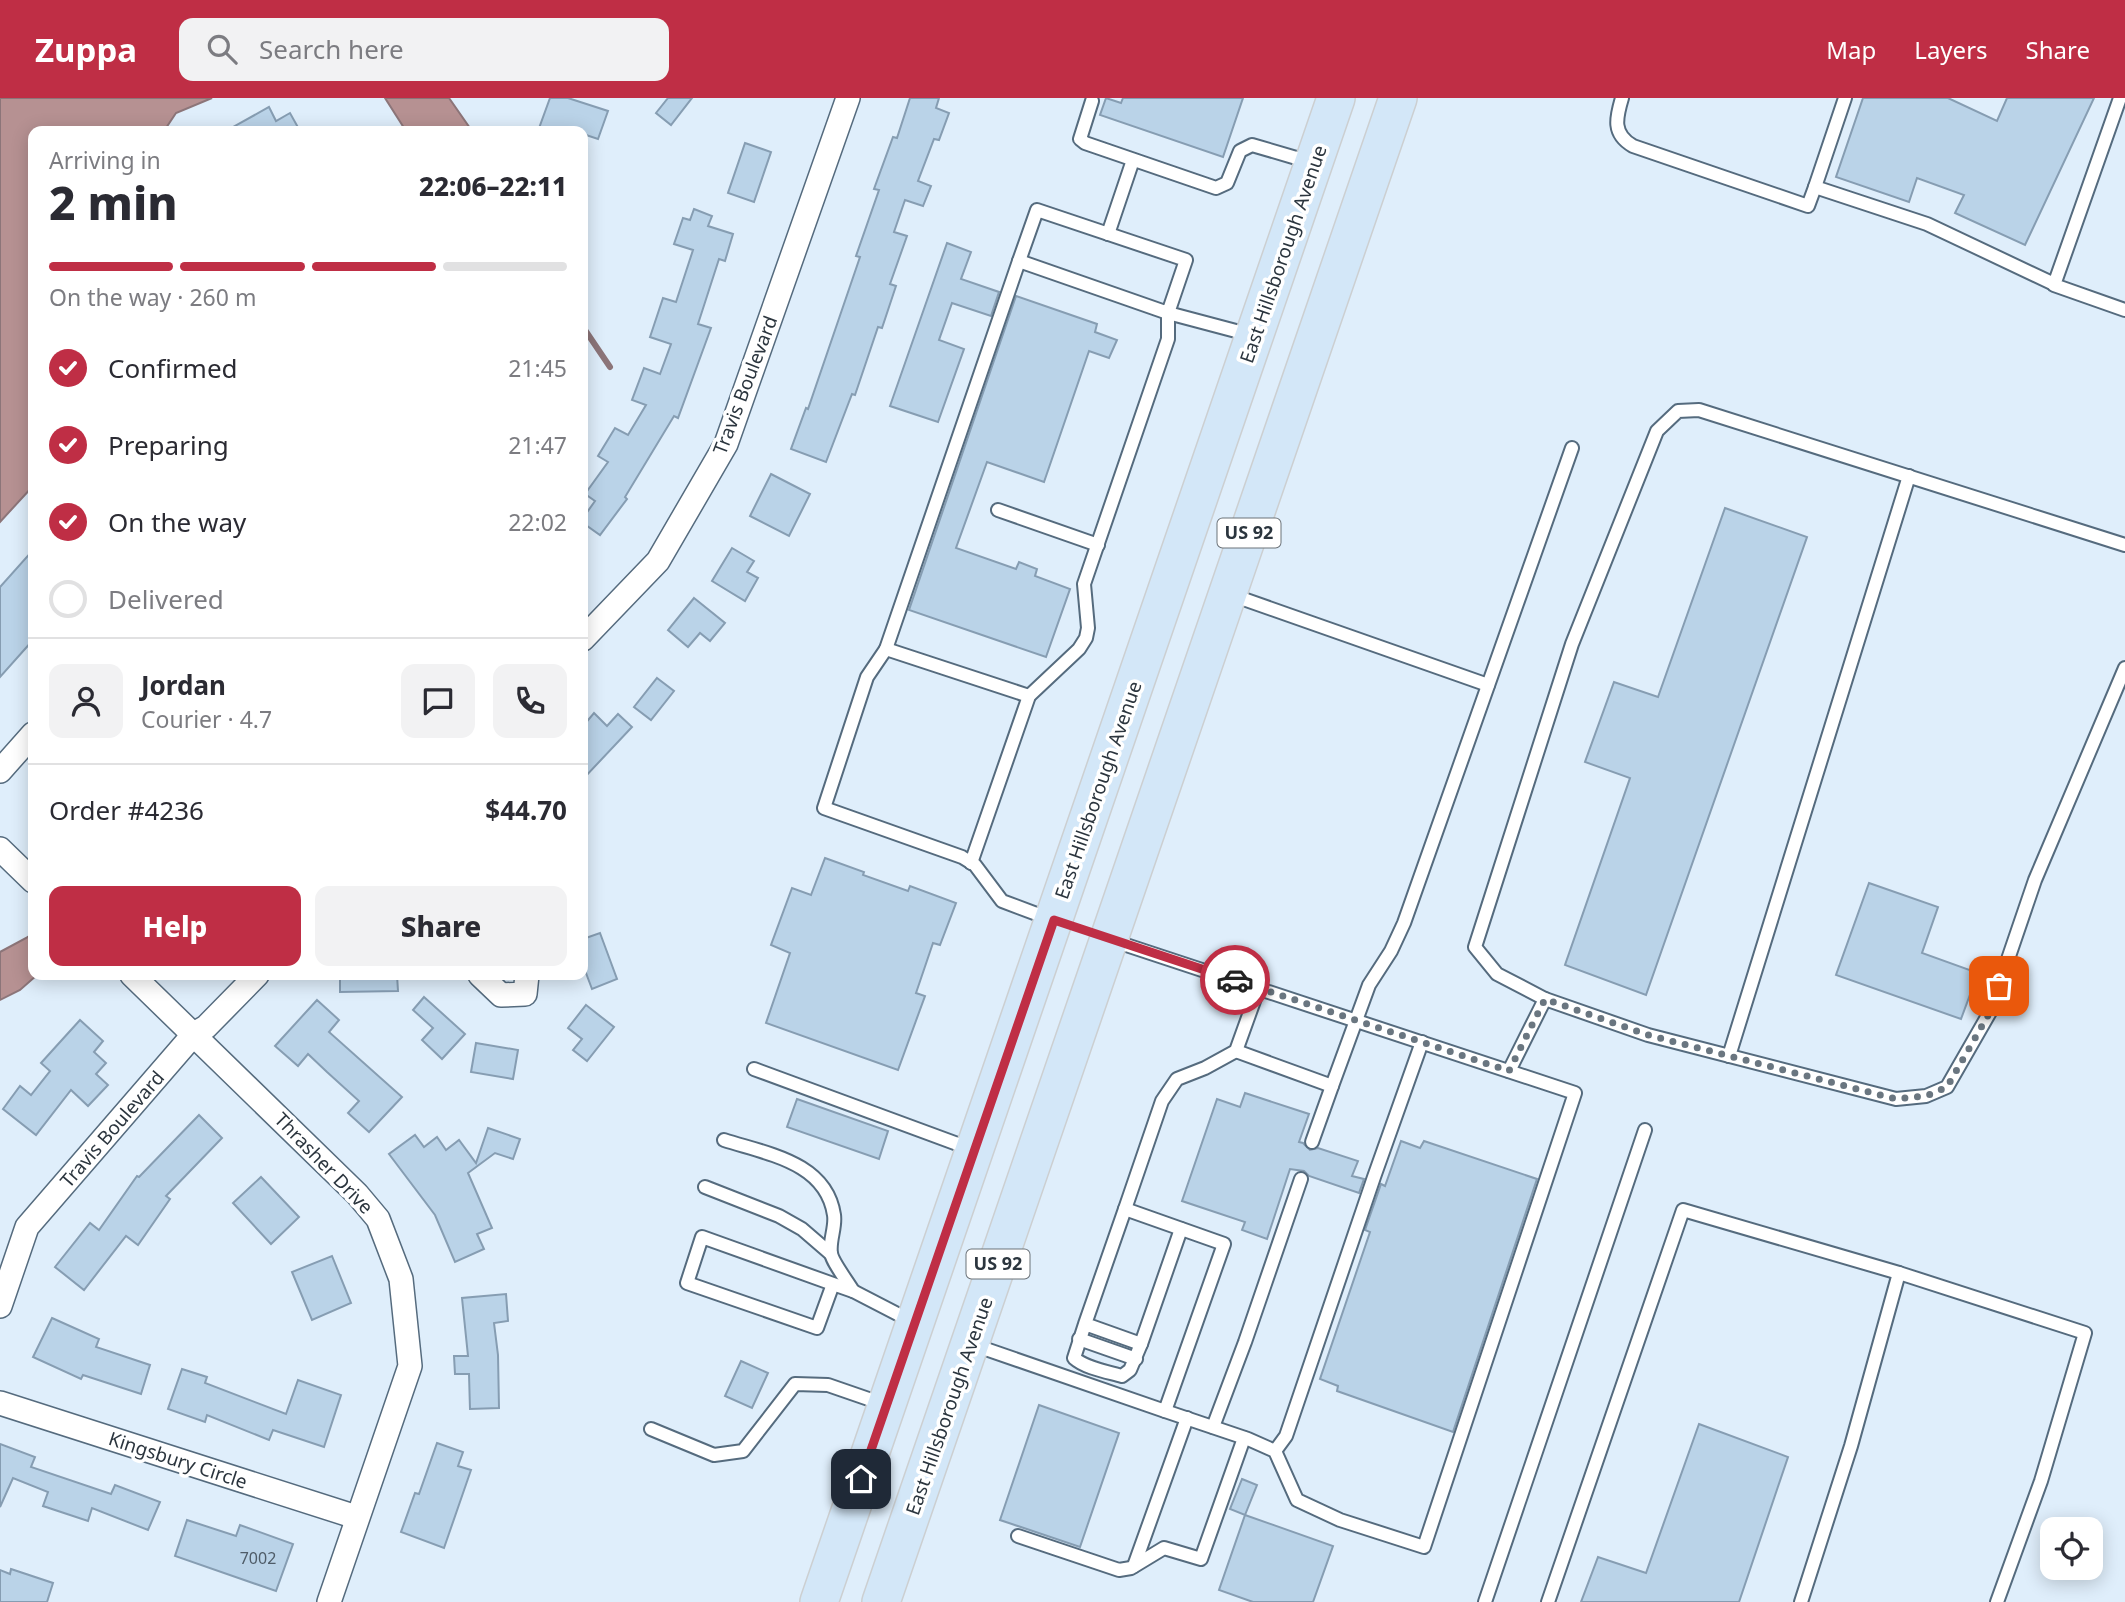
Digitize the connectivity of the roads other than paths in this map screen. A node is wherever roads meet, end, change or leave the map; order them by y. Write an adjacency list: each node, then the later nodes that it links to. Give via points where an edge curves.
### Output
1 (848, 98): 23 (street, Travis Boulevard, via 726,443 658,561)
2 (1336, 98): 9 (main road, East Hillsborough Avenue / US 92)
3 (1398, 98): 22 (main road, East Hillsborough Avenue / US 92)
4 (1622, 98): 10 (lane, via 1617,123 1623,140 1633,146 1808,206)
5 (1845, 98): 10 (lane)
6 (2120, 98): 13 (lane)
7 (1092, 100): 8 (lane, via 1080,139)
8 (1133, 160): 9 (lane, via 1216,188 1227,183 1240,151 1252,145); 11 (lane)
9 (1314, 163): 16 (main road, East Hillsborough Avenue / US 92)
10 (1815, 187): 13 (lane, via 1927,224)
11 (1108, 234): 12 (lane, via 1037,210); 15 (lane, via 1186,260)
12 (1019, 261): 15 (lane); 24 (lane)
13 (2054, 284): 14 (lane)
14 (2125, 310)
15 (1168, 313): 16 (lane); 20 (lane, via 1168,339)
16 (1255, 336): 33 (main road, East Hillsborough Avenue / US 92)
17 (1572, 448): 26 (lane)
18 (1909, 476): 21 (lane); 40 (lane, via 1699,410 1678,411 1657,431 1572,644 1475,947 1497,974); 45 (lane)
19 (998, 510): 20 (lane)
20 (1098, 545): 27 (lane, via 1084,584 1086,638)
21 (2125, 545)
22 (1228, 593): 26 (lane); 34 (main road, East Hillsborough Avenue / US 92)
23 (588, 634)
24 (886, 649): 27 (lane); 31 (lane, via 867,677 824,808)
25 (2125, 668): 45 (lane, via 2035,880 1990,1012 1947,1087 1926,1096 1896,1099)
26 (1488, 685): 41 (lane, via 1404,923 1369,985)
27 (1029, 696): 31 (lane)
28 (28, 740): 29 (street)
29 (0, 771)
30 (0, 849): 32 (street)
31 (971, 863): 33 (lane, via 1002,901)
32 (28, 876)
33 (1054, 920): 34 (main road); 52 (main road, East Hillsborough Avenue / US 92)
34 (1110, 940): 39 (lane); 65 (main road, East Hillsborough Avenue / US 92)
35 (137, 980): 42 (street, Thrasher Drive)
36 (252, 980): 42 (street, Travis Boulevard)
37 (485, 980): 38 (street, via 501,995 525,995)
38 (526, 980)
39 (1259, 987): 41 (lane); 44 (lane)
40 (1545, 999): 45 (lane, via 1648,1035); 47 (lane)
41 (1357, 1020): 43 (lane); 48 (lane)
42 (194, 1034): 61 (street, Travis Boulevard, via 27,1227); 76 (street, Thrasher Drive, via 357,1194 378,1219 401,1279 410,1366)
43 (1422, 1042): 47 (lane); 75 (lane, via 1286,1436)
44 (1236, 1051): 48 (lane); 55 (lane, via 1177,1079 1162,1101)
45 (1729, 1056)
46 (754, 1069): 52 (lane)
47 (1509, 1071): 75 (lane, via 1575,1093 1424,1546 1340,1520 1297,1500)
48 (1332, 1086): 51 (lane)
49 (1646, 1130): 82 (lane)
50 (724, 1140): 57 (lane, via 804,1167 821,1182 835,1218)
51 (1312, 1142)
52 (974, 1151): 62 (main road, East Hillsborough Avenue / US 92)
53 (1301, 1179): 72 (lane)
54 (705, 1187): 57 (lane, via 779,1216)
55 (1125, 1209): 56 (lane); 63 (lane)
56 (1181, 1230): 66 (lane); 70 (lane, via 1224,1244)
57 (831, 1254): 60 (lane)
58 (1899, 1273): 83 (lane, via 1683,1210); 84 (lane); 85 (lane, via 2085,1333 2041,1481)
59 (833, 1284): 59 (lane, via 817,1328 687,1283 702,1237); 60 (lane)
60 (853, 1291): 62 (lane)
61 (0, 1306)
62 (915, 1323): 65 (main road); 69 (main road, East Hillsborough Avenue / US 92)
63 (1085, 1324): 64 (lane); 66 (lane)
64 (1079, 1339): 67 (lane); 67 (lane, via 1074,1358 1079,1363 1122,1376)
65 (971, 1343): 70 (lane); 81 (main road, East Hillsborough Avenue / US 92)
66 (1141, 1344): 67 (lane)
67 (1136, 1359)
68 (0, 1403): 76 (street, Kingsbury Circle)
69 (887, 1406): 73 (lane, via 828,1385 795,1384 743,1451 713,1455); 80 (main road, East Hillsborough Avenue / US 92)
70 (1165, 1411): 71 (lane)
71 (1187, 1418): 72 (lane); 78 (lane)
72 (1213, 1427): 74 (lane)
73 (651, 1429)
74 (1244, 1438): 75 (lane); 78 (lane, via 1201,1559 1164,1548)
75 (1275, 1451)
76 (356, 1517): 79 (street, Thrasher Drive)
77 (1018, 1536): 78 (lane, via 1119,1570)
78 (1134, 1566)
79 (329, 1602)
80 (819, 1602)
81 (881, 1602)
82 (1485, 1602)
83 (1548, 1602)
84 (1801, 1602)
85 (1997, 1602)

